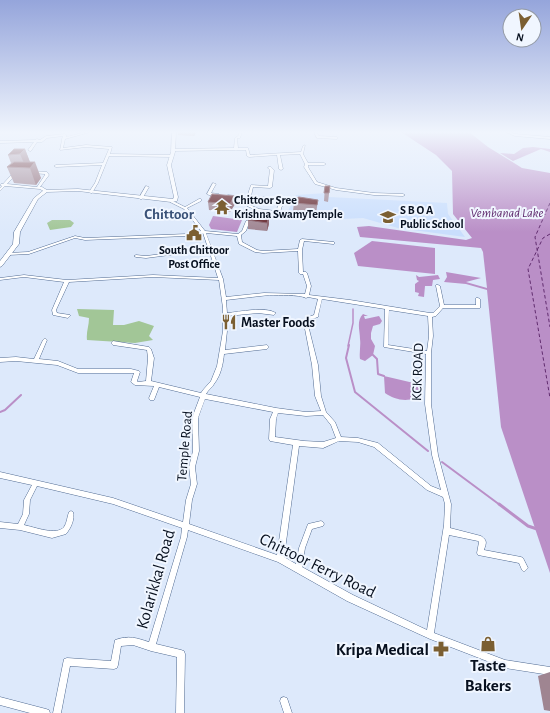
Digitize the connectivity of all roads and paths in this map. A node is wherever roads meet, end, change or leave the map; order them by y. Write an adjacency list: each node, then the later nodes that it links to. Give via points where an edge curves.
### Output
1 (73, 165): 6 (street)
2 (104, 165): 17 (street)
3 (169, 165): 22 (main road, via 176,197)
4 (280, 165): 8 (street)
5 (307, 165): 18 (street, via 316,183 336,189)
6 (56, 166)
7 (270, 168): 19 (street, via 270,187 252,186)
8 (281, 169)
9 (18, 172): 12 (street)
10 (28, 172): 14 (street, via 46,173)
11 (214, 184): 19 (street, via 210,194)
12 (1, 185): 14 (street); 15 (street)
13 (147, 187): 20 (street)
14 (38, 188): 16 (street)
15 (0, 190)
16 (46, 191): 17 (main road); 33 (main road, via 36,198 17,232 16,244)
17 (92, 192): 20 (main road)
18 (403, 195)
19 (249, 197): 24 (street, via 248,205); 25 (street, via 282,200)
20 (141, 198): 22 (main road)
21 (200, 200): 23 (street)
22 (171, 201): 23 (street)
23 (186, 208): 27 (street, Temple Road)
24 (258, 210): 25 (street); 28 (street, via 254,220 247,222 244,231)
25 (278, 212): 26 (street)
26 (318, 218)
27 (204, 232): 28 (street); 30 (street, Temple Road); 33 (street, via 85,240 75,237 28,253)
28 (239, 235): 31 (street, via 240,243 256,251)
29 (333, 242): 31 (street, via 302,240)
30 (210, 249): 32 (street); 36 (street, Temple Road)
31 (300, 250): 39 (street, via 301,273 305,274 309,286)
32 (136, 256)
33 (4, 257): 34 (main road)
34 (0, 266)
35 (0, 279): 37 (street, via 24,276)
36 (221, 279): 37 (street, via 153,276); 40 (street, Temple Road)
37 (67, 281): 47 (street, via 54,310 55,314)
38 (438, 286): 43 (street)
39 (306, 297): 40 (street, via 270,294); 41 (street)
40 (224, 298): 48 (street, Temple Road)
41 (320, 299): 44 (street); 61 (street, via 316,316 310,318 307,329 318,396)
42 (478, 299): 43 (street, via 478,307)
43 (442, 306): 46 (street, via 434,315)
44 (386, 308): 46 (street); 53 (street, via 386,346)
45 (274, 313): 48 (street, via 258,311)
46 (430, 315): 53 (street, KCK ROAD)
47 (68, 316)
48 (225, 316): 52 (street, Temple Road)
49 (45, 340): 55 (street)
50 (112, 343): 56 (street, via 149,349 151,358)
51 (267, 347): 52 (street)
52 (222, 352): 58 (street, Temple Road, via 220,366)
53 (429, 353): 66 (street, KCK ROAD, via 428,404 435,457)
54 (0, 360): 55 (street)
55 (36, 361): 56 (street, via 58,364 78,371 137,372 134,382)
56 (148, 384): 57 (street)
57 (157, 385): 58 (street); 59 (street)
58 (203, 396): 60 (street); 70 (street, Temple Road, via 195,418 196,451 192,467 194,484 188,500)
59 (152, 398)
60 (276, 410): 61 (street, via 306,414); 63 (street, via 272,439)
61 (324, 413): 62 (street, via 333,424)
62 (339, 439): 63 (street, via 323,445); 66 (street, via 358,440 376,445 429,488)
63 (296, 443): 73 (street)
64 (0, 475): 65 (street, Chittoor Ferry Road)
65 (36, 483): 70 (street, Chittoor Ferry Road, via 113,501); 71 (street, via 27,500 26,514)
66 (446, 495): 72 (street, KCK ROAD)
67 (71, 514): 71 (street, via 64,532 52,535)
68 (321, 524): 75 (street, via 310,526)
69 (0, 525): 71 (street)
70 (186, 525): 73 (street, Chittoor Ferry Road); 77 (street, Kolarikkal Road)
71 (20, 527)
72 (446, 531): 74 (street, via 479,538 483,540 480,553 521,560); 76 (street, KCK ROAD)
73 (280, 559): 75 (street, Chittoor Ferry Road)
74 (524, 568)
75 (298, 569): 76 (street, Chittoor Ferry Road, via 350,598)
76 (430, 635): 78 (street, Chittoor Ferry Road, via 506,664)
77 (151, 647): 82 (street, via 133,641 118,643 114,665 67,662); 83 (street, Kolarikkal Road, via 181,654)
78 (550, 671)
79 (0, 701): 81 (street)
80 (284, 701): 84 (street)
81 (46, 713)
82 (57, 713)
83 (180, 713)
84 (288, 713)

